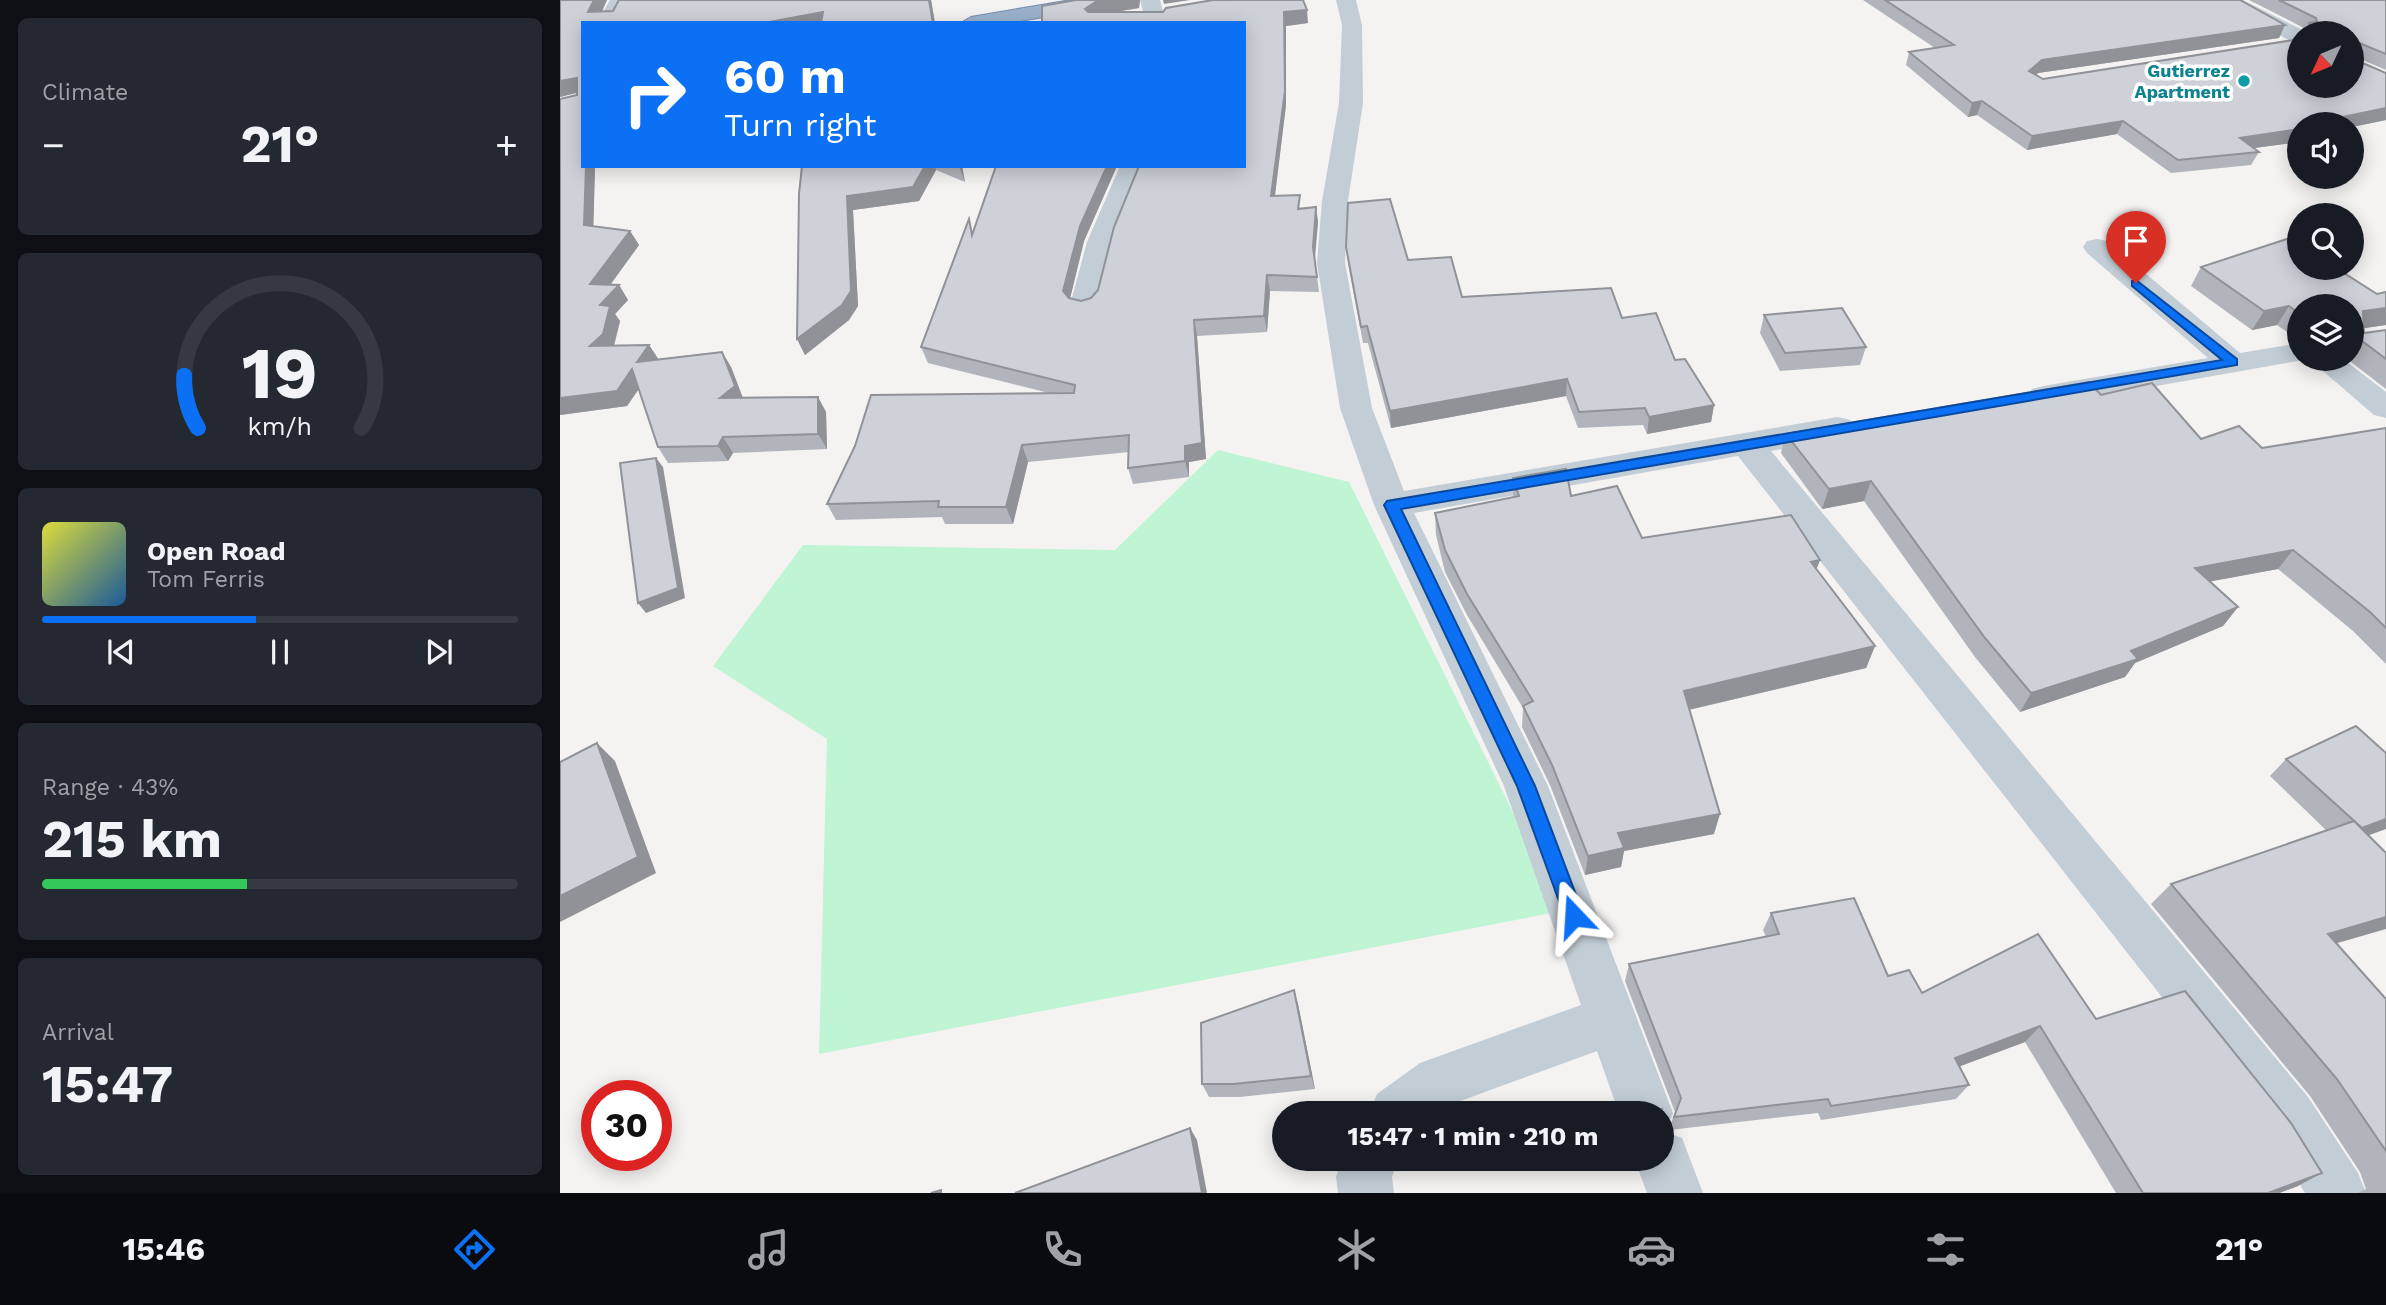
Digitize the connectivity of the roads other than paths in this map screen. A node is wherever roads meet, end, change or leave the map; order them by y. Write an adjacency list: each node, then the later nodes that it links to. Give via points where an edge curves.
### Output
1 (620, 0): 7 (street)
2 (1107, 0): 8 (highway)
3 (1346, 0): 22 (street, via 1352,25 1351,103 1335,201 1331,263 1356,408)
4 (2227, 0): 9 (street)
5 (1157, 12): 6 (highway)
6 (1128, 18)
7 (608, 21)
8 (983, 21)
9 (2287, 30)
10 (2287, 45): 11 (street)
11 (2272, 47)
12 (1131, 168): 14 (street, via 1101,242)
13 (2097, 247): 16 (street)
14 (1085, 305)
15 (2287, 354): 16 (street)
16 (2232, 362): 18 (street)
17 (2339, 371): 19 (street)
18 (2014, 401)
19 (2386, 408)
20 (1866, 424): 21 (street)
21 (1746, 443): 22 (street); 30 (street, via 2289,1116)
22 (1392, 505): 23 (street, via 1526,786)
23 (1612, 1020): 24 (street, via 1439,1082); 25 (street)
24 (1413, 1101)
25 (1642, 1101)
26 (1366, 1171): 28 (street)
27 (1667, 1171): 29 (street)
28 (1366, 1193)
29 (1675, 1193)
30 (2339, 1193)

